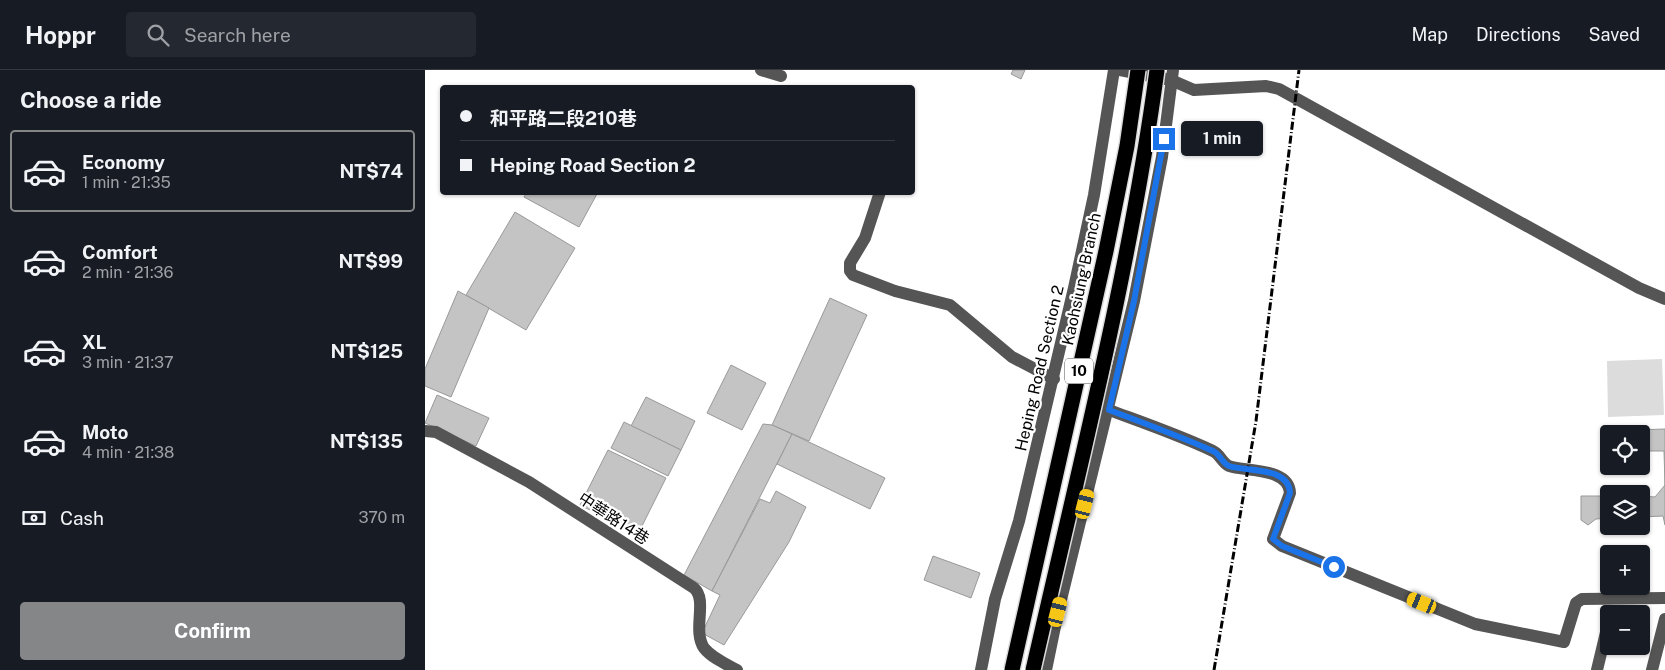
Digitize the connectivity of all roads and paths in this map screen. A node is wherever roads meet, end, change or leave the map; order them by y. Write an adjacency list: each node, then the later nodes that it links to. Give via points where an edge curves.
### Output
1 (761, 70): 7 (street)
2 (1114, 70): 10 (street, Heping Road Section 2, via 1094,195)
3 (1120, 70): 6 (street)
4 (1138, 70): 20 (highway, Kaohsiung Branch / 10, bridge, via 1106,251)
5 (1157, 70): 21 (highway, 10, bridge, via 1148,134 1100,379)
6 (1172, 75): 9 (street, via 1194,90 1259,86 1279,89 1639,288); 11 (street, via 1162,157)
7 (781, 78)
8 (879, 195): 10 (street, via 865,238 850,263 853,276 950,305 1012,357)
9 (1665, 299)
10 (1054, 379): 19 (street, Heping Road Section 2, via 1019,521 995,599)
11 (1109, 410): 13 (street, via 1212,450 1229,466 1281,477 1290,493 1273,539 1282,546 1475,624 1564,642 1576,603 1582,599); 22 (street)
12 (425, 432): 18 (street, 中華路14巷, via 435,432 529,482 694,588 700,596 698,634 703,646 712,656)
13 (1614, 598): 14 (street); 15 (street)
14 (1665, 598)
15 (1612, 605)
16 (1665, 619): 24 (street)
17 (1601, 655): 23 (street)
18 (737, 670)
19 (981, 670)
20 (1012, 670)
21 (1033, 670)
22 (1046, 670)
23 (1597, 670)
24 (1652, 670)

